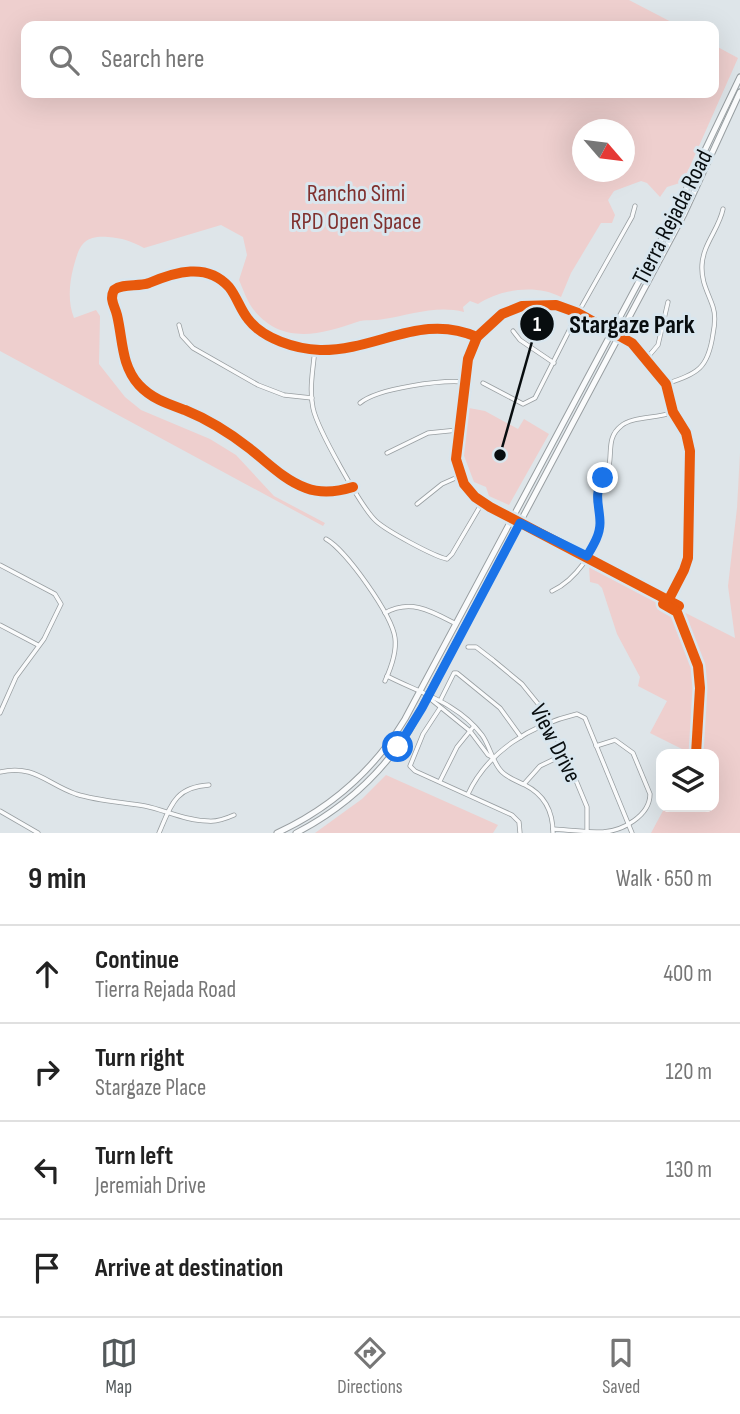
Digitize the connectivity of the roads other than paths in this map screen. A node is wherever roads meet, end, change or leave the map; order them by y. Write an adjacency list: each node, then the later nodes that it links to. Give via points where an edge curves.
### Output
1 (740, 77): 8 (main road, Tierra Rejada Road, via 695,176)
2 (740, 92): 10 (main road, Tierra Rejada Road, via 690,202)
3 (635, 205): 6 (street)
4 (723, 209): 17 (street, via 702,267 715,316 711,352 696,373)
5 (668, 302): 13 (street, via 658,345)
6 (578, 313): 8 (street); 11 (street, via 545,304 522,306 492,321); 14 (street)
7 (178, 325): 18 (street, via 193,348 258,385 284,396)
8 (612, 330): 10 (street); 27 (main road, Tierra Rejada Road)
9 (513, 331): 14 (street)
10 (620, 335): 13 (street); 28 (main road, Tierra Rejada Road)
11 (477, 337): 12 (street, via 435,327 345,348); 15 (street)
12 (315, 349): 18 (street); 24 (street, via 287,344 260,330 227,285 214,276 180,271 116,288 111,295 125,361 148,393 238,440 303,487 328,492)
13 (647, 358): 17 (street)
14 (554, 363): 16 (street, via 535,398 523,404)
15 (464, 382): 19 (street, via 432,382 371,396); 21 (street)
16 (483, 383)
17 (666, 384): 20 (street)
18 (312, 398): 24 (street, via 317,422)
19 (360, 403)
20 (673, 412): 30 (street, via 626,422 612,436 608,467 597,491 599,533); 33 (street, via 686,433 691,459 688,558)
21 (458, 430): 22 (street, via 428,433); 23 (street)
22 (387, 453)
23 (460, 476): 25 (street); 26 (street)
24 (353, 487): 25 (street, via 382,526 443,559 452,554)
25 (482, 503): 27 (street)
26 (417, 504)
27 (513, 518): 28 (street); 36 (main road, Tierra Rejada Road)
28 (520, 523): 30 (street); 43 (main road, Tierra Rejada Road)
29 (326, 539): 35 (street)
30 (587, 556): 32 (street, via 572,579); 33 (street)
31 (0, 565): 38 (street, via 55,594 61,604)
32 (552, 591)
33 (669, 599): 34 (street)
34 (680, 606)
35 (385, 613): 36 (street, via 411,605); 40 (street, via 396,645)
36 (457, 624): 42 (main road, Tierra Rejada Road)
37 (0, 625): 38 (street)
38 (39, 646): 46 (street, via 16,677)
39 (468, 647): 47 (street, View Drive, via 477,647 522,684)
40 (387, 676): 41 (street); 42 (street)
41 (385, 681)
42 (420, 692): 43 (street); 67 (main road, Tierra Rejada Road, via 387,747 359,778 317,811)
43 (428, 696): 44 (street); 45 (street); 68 (main road, Tierra Rejada Road, via 398,747 368,783)
44 (440, 699): 48 (street); 50 (street, via 457,673 500,708)
45 (440, 708): 49 (street); 55 (street, via 410,766)
46 (0, 713)
47 (550, 724): 50 (street); 51 (street, via 577,714 585,718); 52 (street, View Drive)
48 (474, 726): 49 (street); 53 (street)
49 (470, 731): 53 (street); 55 (street)
50 (521, 737): 53 (street)
51 (596, 746): 62 (street); 62 (street, via 615,740 630,748 641,771 650,801 640,817)
52 (565, 754): 56 (street, via 540,766); 63 (street, View Drive, via 587,807)
53 (493, 757): 56 (street, via 502,772); 58 (street)
54 (0, 772): 60 (street, via 29,772 80,795)
55 (440, 781): 58 (street)
56 (524, 784): 64 (street, via 544,799)
57 (209, 785): 60 (street, via 181,792)
58 (468, 794): 69 (street, via 517,818)
59 (0, 811): 65 (street)
60 (168, 812): 61 (street, via 208,822); 66 (street)
61 (234, 815)
62 (627, 823): 63 (street, via 608,831); 70 (street)
63 (587, 830): 64 (street)
64 (553, 831)
65 (38, 833)
66 (159, 833)
67 (277, 833)
68 (296, 833)
69 (520, 833)
70 (632, 833)

